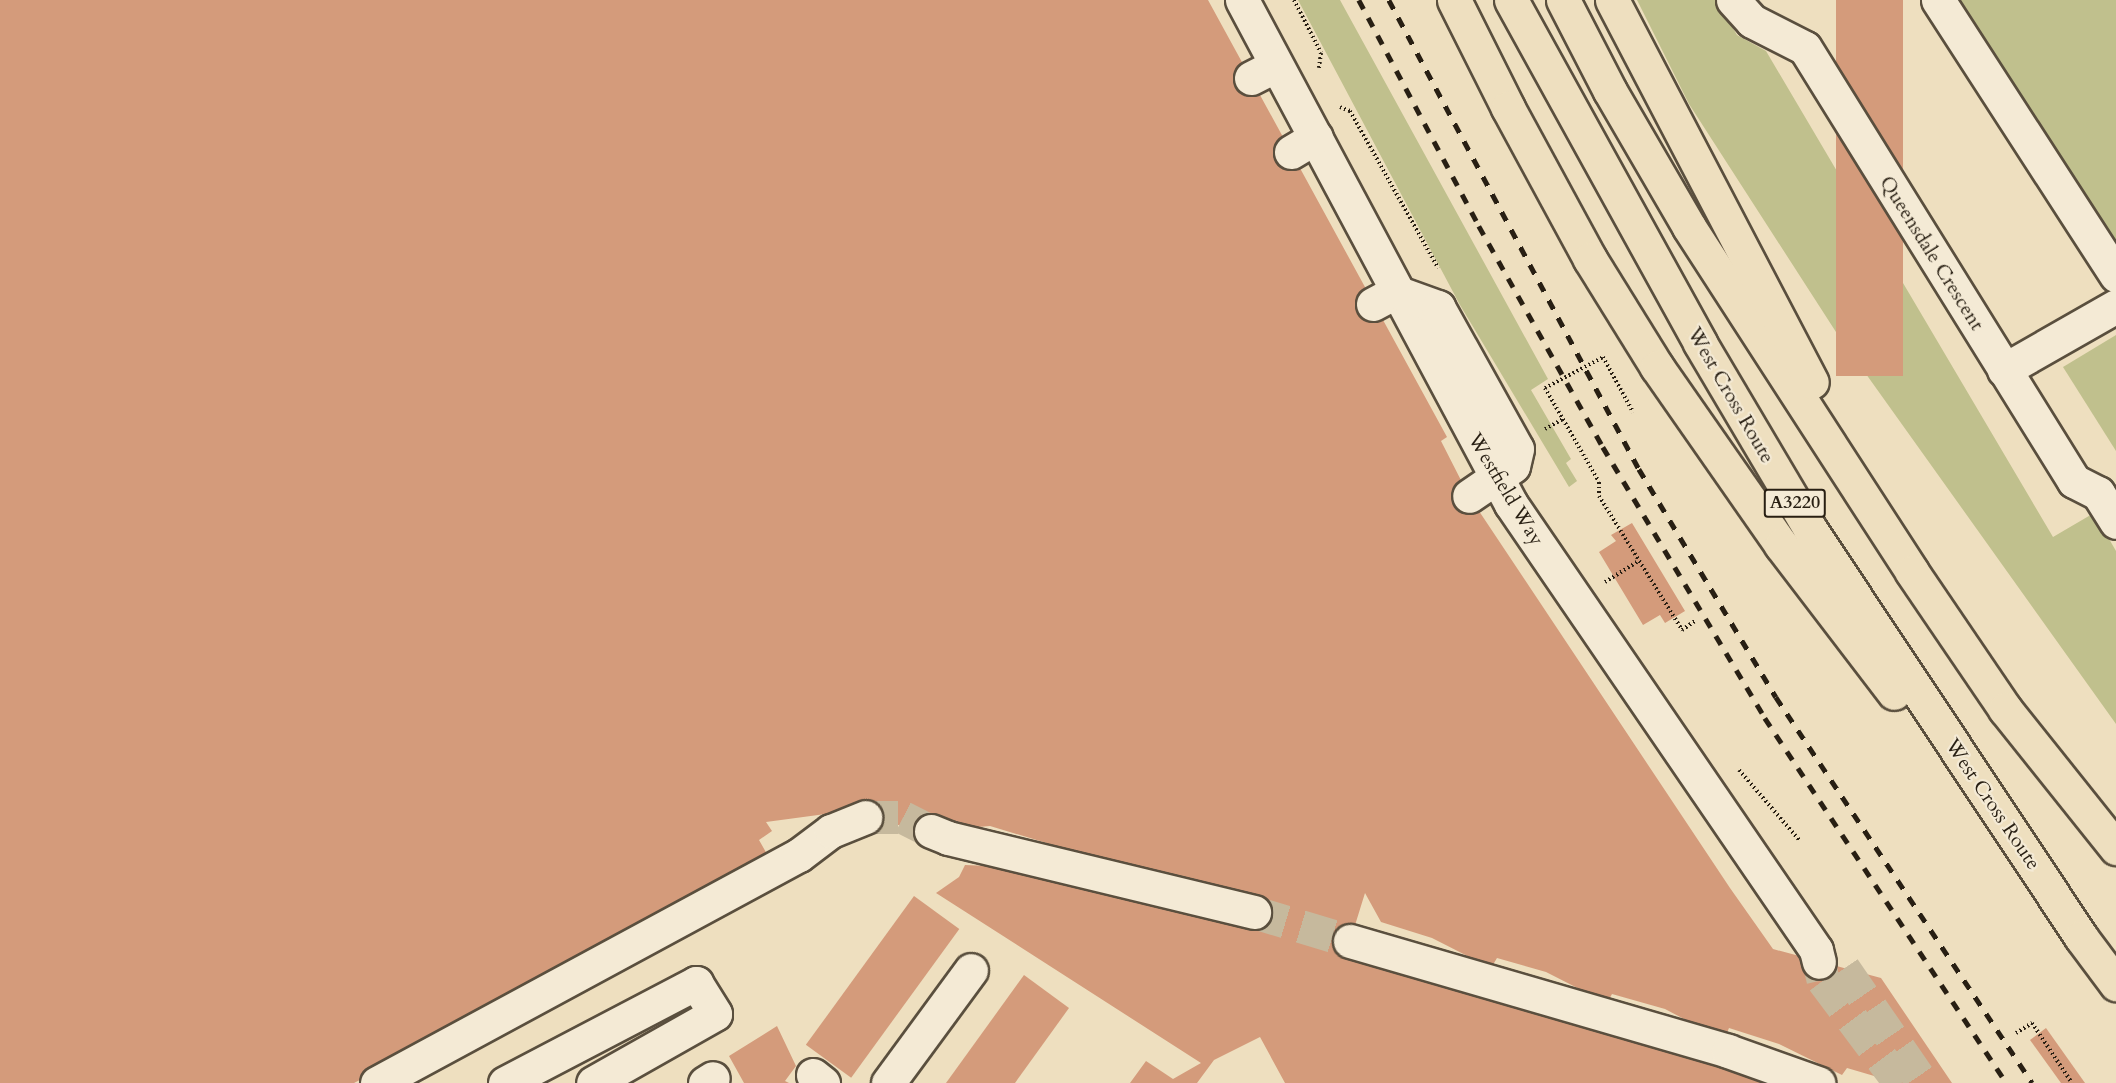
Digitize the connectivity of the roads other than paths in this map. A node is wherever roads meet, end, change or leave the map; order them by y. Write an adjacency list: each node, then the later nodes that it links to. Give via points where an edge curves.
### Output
1 (1242, 0): 11 (street, Westfield Way, via 1263,71 1385,298)
2 (1454, 0): 19 (highway, A3220, via 1590,259 1657,367 1781,544)
3 (1511, 0): 19 (highway, West Cross Route / A3220, via 1689,323 1810,529)
4 (1563, 0): 14 (highway, A3220, via 1610,91 1689,227)
5 (1612, 0): 14 (highway, A3220)
6 (1733, 0): 10 (street, Queensdale Crescent, via 1752,21 1805,48)
7 (1938, 0): 8 (street)
8 (2116, 275)
9 (2116, 306): 10 (street)
10 (2004, 370): 13 (street, Queensdale Crescent, via 2074,481 2098,493)
11 (1497, 478): 12 (street); 21 (street, Westfield Way)
12 (1469, 496)
13 (2116, 522)
14 (1912, 572): 17 (highway, A3220, via 2005,709)
15 (865, 817): 24 (street, via 831,831 799,855)
16 (931, 831): 18 (street)
17 (2116, 848)
18 (1254, 912)
19 (2081, 938): 23 (highway, West Cross Route / A3220)
20 (1350, 941): 28 (street, via 1728,1051)
21 (1826, 960)
22 (971, 970): 27 (street)
23 (2116, 984)
24 (377, 1083)
25 (506, 1083): 26 (street, via 696,983 715,1014)
26 (593, 1083)
27 (888, 1083)
28 (1818, 1083)

